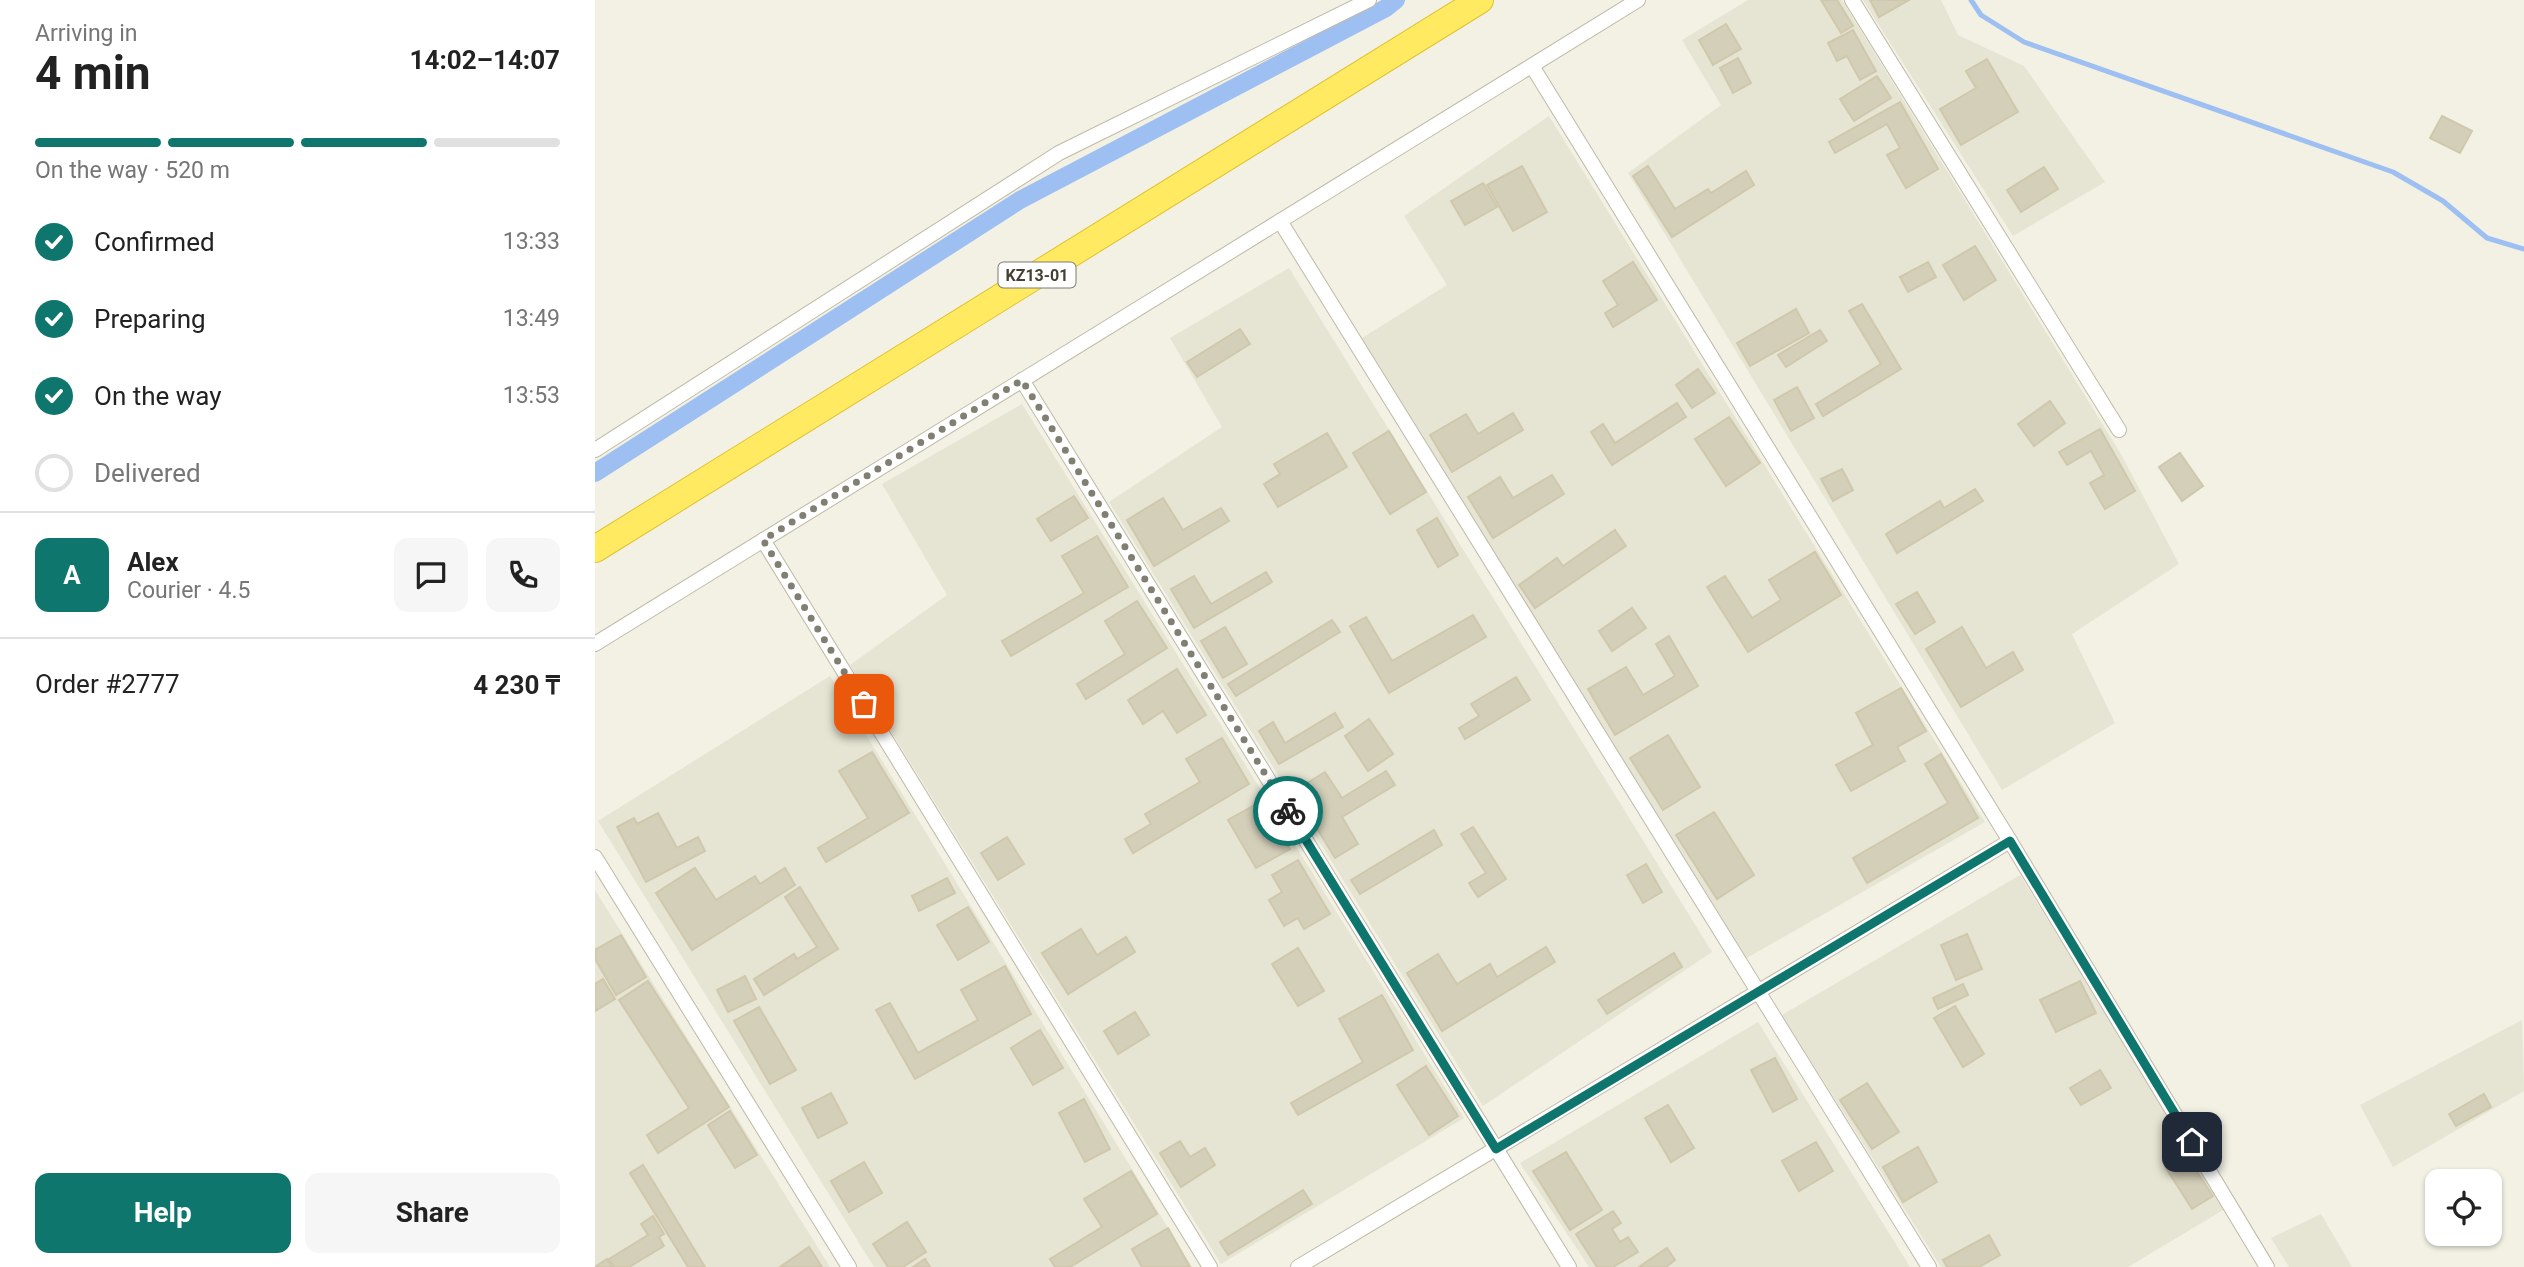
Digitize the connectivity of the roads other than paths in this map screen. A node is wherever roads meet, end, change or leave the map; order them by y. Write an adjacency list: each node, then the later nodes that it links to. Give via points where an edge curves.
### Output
1 (1369, 0): 9 (street, via 1059,153)
2 (1480, 0): 11 (highway, KZ13-01)
3 (1638, 0): 5 (street)
4 (1852, 0): 8 (street)
5 (1532, 65): 6 (street); 13 (street)
6 (1280, 221): 7 (street); 15 (street)
7 (1022, 380): 10 (street); 16 (street)
8 (2119, 430)
9 (595, 450)
10 (763, 540): 12 (street); 18 (street)
11 (595, 550)
12 (595, 644)
13 (2010, 841): 15 (street); 22 (street)
14 (595, 857): 17 (street)
15 (1758, 992): 16 (street); 21 (street)
16 (1496, 1149): 19 (street); 20 (street)
17 (849, 1267)
18 (1210, 1267)
19 (1298, 1267)
20 (1569, 1267)
21 (1929, 1267)
22 (2267, 1267)

